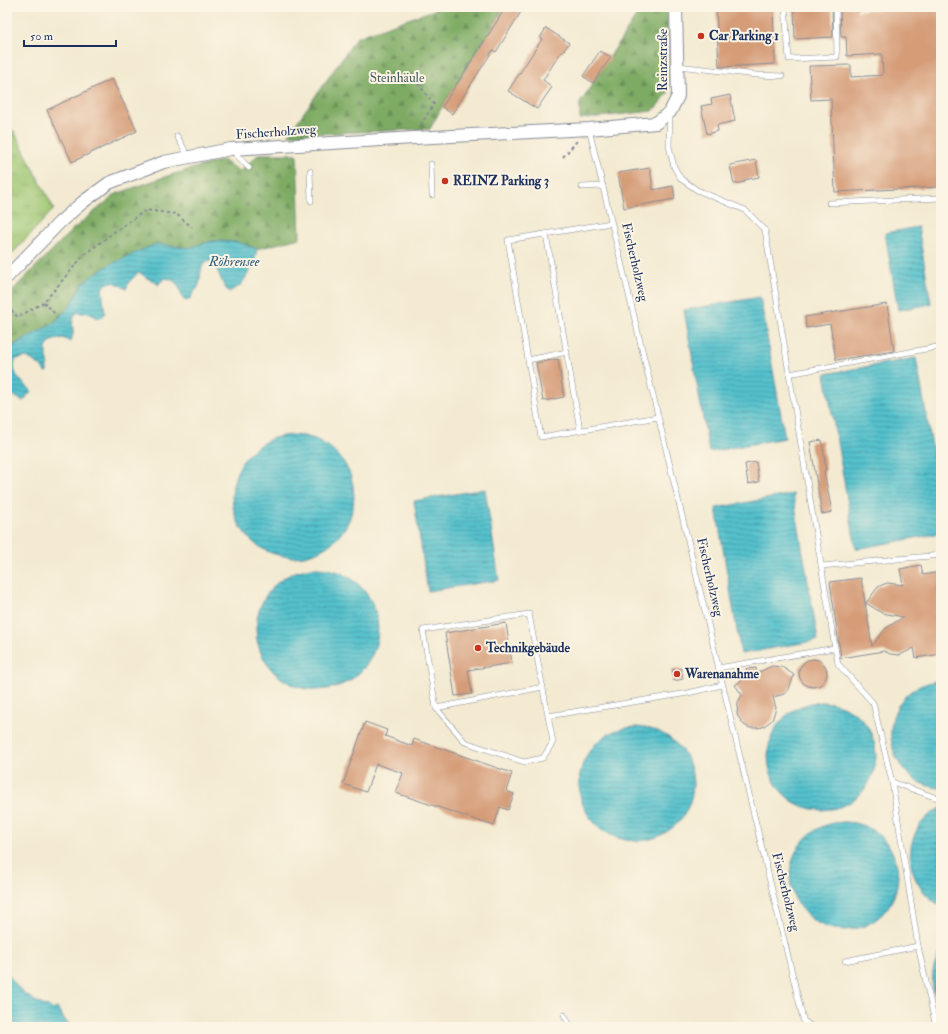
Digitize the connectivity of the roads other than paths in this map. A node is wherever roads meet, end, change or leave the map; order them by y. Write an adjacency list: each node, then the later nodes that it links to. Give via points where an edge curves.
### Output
1 (676, 7): 4 (street, Reinzstraße)
2 (785, 7): 3 (lane, via 789,59 837,57)
3 (836, 7)
4 (677, 66): 5 (lane); 6 (street, Reinzstraße, via 678,96)
5 (782, 76)
6 (670, 112): 7 (street, Fischerholzweg, via 656,123); 26 (lane, via 669,146 674,167 681,179 697,190 745,210 765,230)
7 (589, 129): 9 (street, Fischerholzweg); 14 (lane, Fischerholzweg)
8 (177, 136): 10 (lane)
9 (231, 149): 10 (street, Fischerholzweg); 12 (lane)
10 (188, 157): 22 (street, Fischerholzweg, via 164,162 109,184 66,217)
11 (431, 164): 16 (lane)
12 (249, 168)
13 (310, 171): 18 (lane)
14 (603, 186): 15 (lane); 20 (lane, Fischerholzweg)
15 (582, 188)
16 (432, 195)
17 (941, 198): 19 (lane)
18 (311, 201)
19 (829, 203)
20 (611, 222): 21 (lane); 27 (lane, Fischerholzweg)
21 (546, 234): 24 (lane); 25 (lane, via 508,240)
22 (7, 277)
23 (937, 346): 26 (lane)
24 (567, 352): 25 (lane); 28 (lane)
25 (528, 360): 28 (lane, via 541,437)
26 (789, 374): 30 (lane)
27 (658, 417): 28 (lane); 32 (lane, Fischerholzweg)
28 (580, 430)
29 (941, 555): 30 (lane)
30 (821, 566): 31 (lane)
31 (835, 648): 32 (lane); 37 (lane, via 838,664 872,703)
32 (718, 668): 33 (lane, Fischerholzweg)
33 (722, 685): 36 (lane); 42 (lane, Fischerholzweg)
34 (543, 687): 35 (lane); 35 (lane, via 529,614 423,630); 36 (lane)
35 (436, 708): 36 (lane, via 465,742 524,762 543,758 553,742)
36 (548, 716)
37 (892, 782): 38 (lane, via 937,798); 39 (lane)
38 (941, 797)
39 (918, 946): 40 (lane); 46 (lane)
40 (845, 961)
41 (564, 1015): 43 (lane)
42 (804, 1021): 44 (lane, Fischerholzweg); 45 (lane)
43 (571, 1027)
44 (805, 1027)
45 (812, 1027)
46 (936, 1027)

